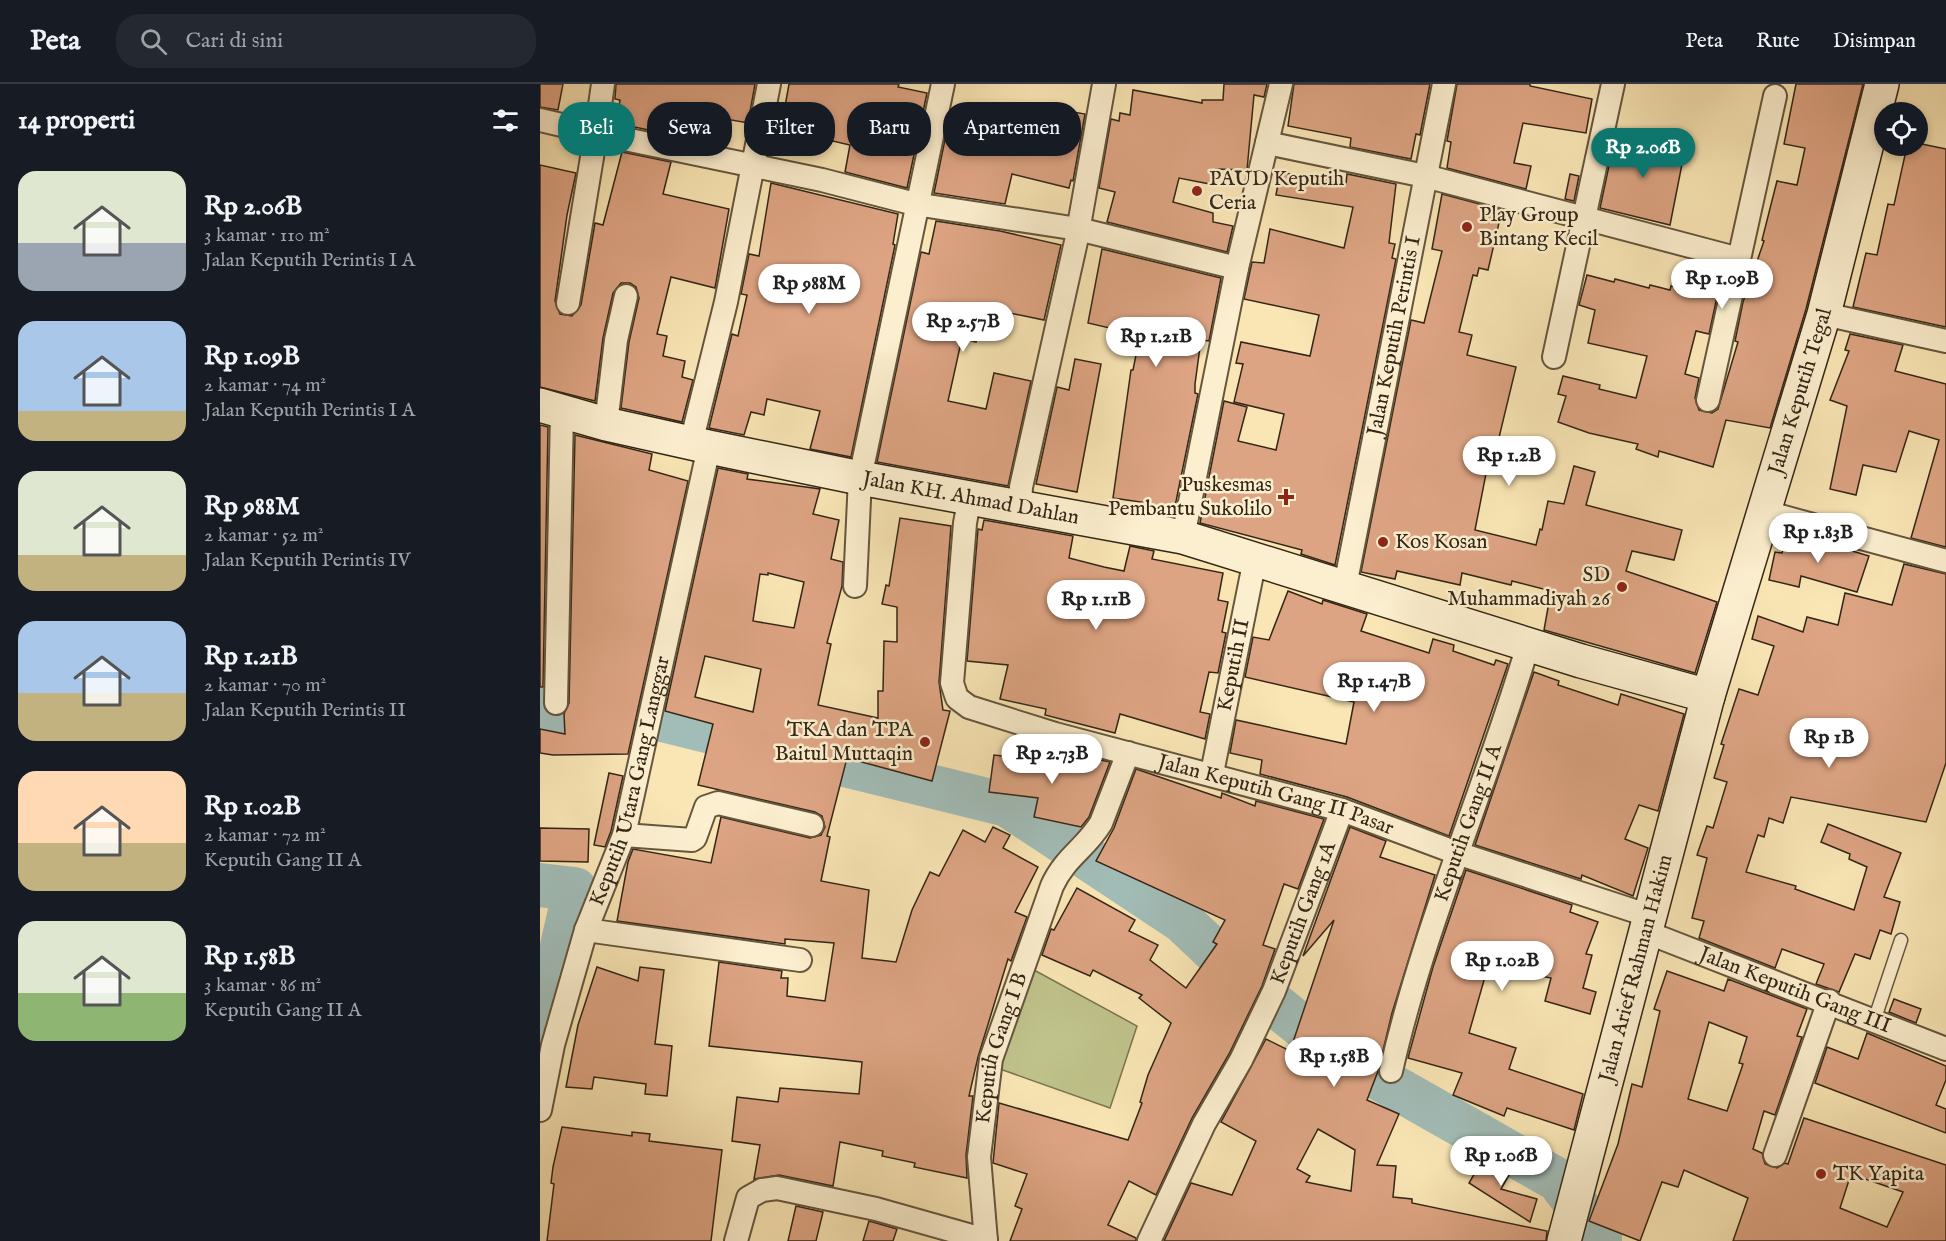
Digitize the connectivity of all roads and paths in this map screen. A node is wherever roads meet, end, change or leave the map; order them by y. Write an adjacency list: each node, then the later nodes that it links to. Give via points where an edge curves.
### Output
1 (603, 84): 10 (street)
2 (770, 84): 16 (street, Keputih Utara Gang Langgar)
3 (943, 84): 18 (street)
4 (1104, 84): 20 (street)
5 (1281, 84): 14 (street)
6 (1444, 84): 17 (street, Jalan Keputih Perintis I)
7 (1614, 84): 19 (street)
8 (1882, 84): 25 (main road, Jalan Keputih Tegal)
9 (1775, 96): 21 (street)
10 (600, 102)
11 (540, 120): 12 (street)
12 (558, 124)
13 (635, 141): 16 (street)
14 (1267, 143): 17 (street); 22 (street)
15 (592, 156): 24 (street)
16 (753, 166): 18 (street); 31 (street, Keputih Utara Gang Langgar)
17 (1425, 176): 19 (street); 40 (street, Jalan Keputih Perintis I)
18 (915, 204): 20 (street); 32 (street)
19 (1584, 217): 21 (street); 27 (street)
20 (1078, 229): 22 (street); 34 (street, via 1021,487)
21 (1739, 259): 28 (street)
22 (1237, 268): 36 (street)
23 (626, 296): 30 (street, via 616,340)
24 (568, 303)
25 (1824, 314): 26 (street); 35 (main road, Jalan Keputih Tegal)
26 (1946, 341)
27 (1554, 357)
28 (1708, 400)
29 (551, 408): 30 (main road, Jalan KH. Ahmad Dahlan); 43 (street)
30 (606, 424): 31 (main road, Jalan KH. Ahmad Dahlan)
31 (700, 445): 32 (main road, Jalan KH. Ahmad Dahlan); 48 (street, Keputih Utara Gang Langgar)
32 (860, 478): 33 (main road, Jalan KH. Ahmad Dahlan); 39 (street)
33 (970, 496): 34 (main road, Jalan KH. Ahmad Dahlan); 44 (street, Jalan Keputih Gang II Pasar, via 952,682 957,698 979,712)
34 (1020, 507): 36 (main road, Jalan KH. Ahmad Dahlan)
35 (1765, 512): 38 (street); 42 (main road, Jalan Keputih Tegal)
36 (1183, 537): 37 (main road, Jalan KH. Ahmad Dahlan)
37 (1255, 559): 40 (main road, Jalan KH. Ahmad Dahlan); 45 (street, Keputih II)
38 (1946, 561)
39 (855, 586)
40 (1345, 586): 41 (main road, Jalan KH. Ahmad Dahlan)
41 (1527, 645): 42 (main road, Jalan KH. Ahmad Dahlan); 49 (street, Keputih Gang II A, via 1509,709)
42 (1707, 696): 50 (main road, Jalan Arief Rahman Hakim)
43 (556, 703)
44 (1128, 753): 45 (street, Jalan Keputih Gang II Pasar); 60 (street, Keputih Gang I B, via 1095,833 1064,863 1052,886 991,1059 979,1157)
45 (1212, 773): 46 (street, Jalan Keputih Gang II Pasar)
46 (1342, 810): 49 (street, Jalan Keputih Gang II Pasar); 63 (street, Keputih Gang 1A, via 1274,991)
47 (812, 825): 48 (street, via 718,803 706,807 692,840)
48 (624, 835): 51 (street, Keputih Utara Gang Langgar)
49 (1457, 853): 50 (street, Jalan Keputih Gang II Pasar); 57 (street, Keputih Gang II A, via 1423,951)
50 (1648, 924): 54 (street, Jalan Keputih Gang III); 61 (main road, Jalan Arief Rahman Hakim)
51 (586, 930): 53 (street); 58 (street, Keputih Utara Gang Langgar, via 553,1045)
52 (1901, 940): 55 (lane)
53 (800, 960)
54 (1829, 1001): 55 (street, Jalan Keputih Gang III); 59 (street)
55 (1874, 1021): 56 (street, Jalan Keputih Gang III)
56 (1946, 1049)
57 (1391, 1071)
58 (540, 1110)
59 (1775, 1155)
60 (986, 1240): 62 (street, via 876,1209 777,1188 748,1198)
61 (1564, 1240)
62 (736, 1241)
63 (1149, 1241)

